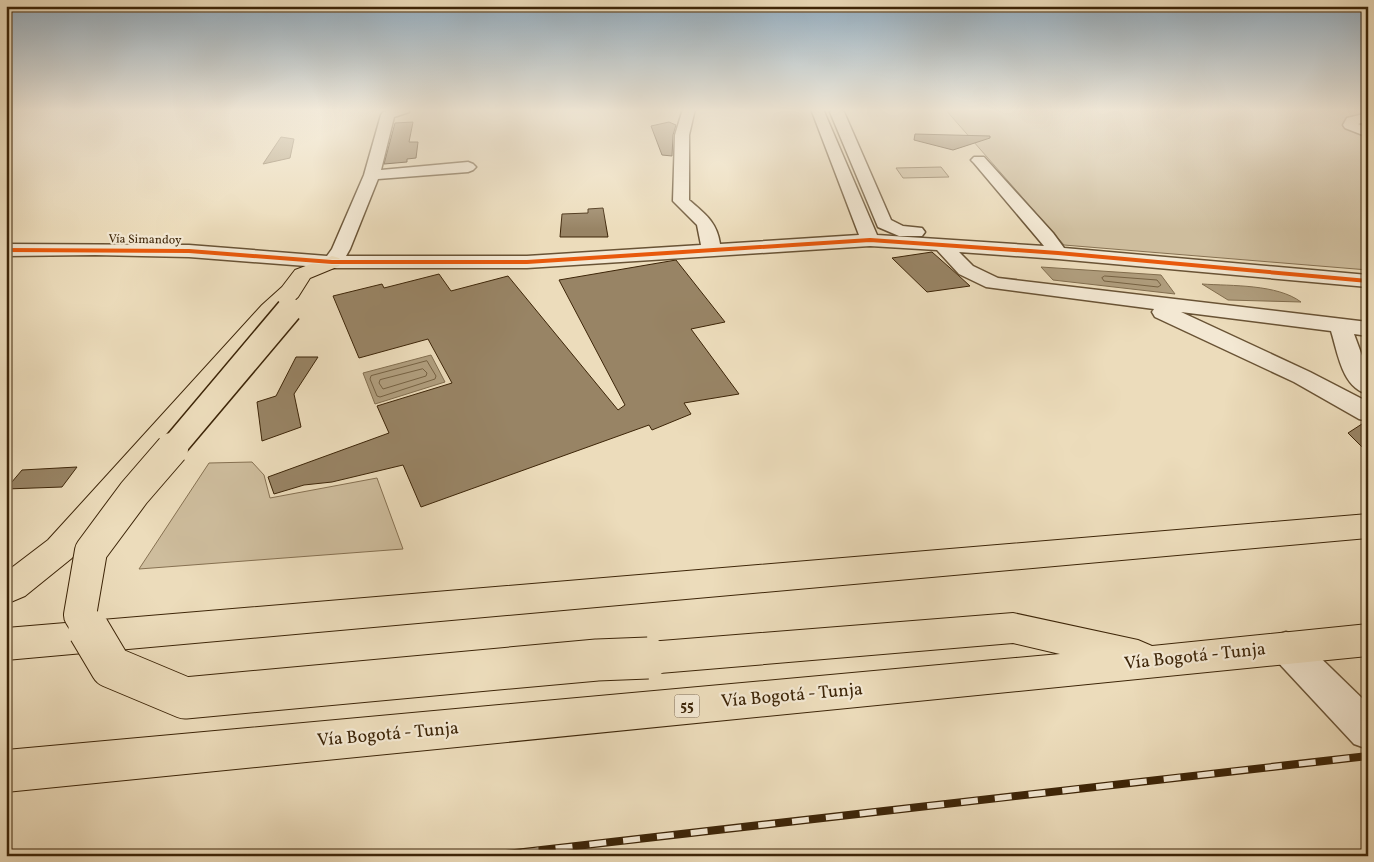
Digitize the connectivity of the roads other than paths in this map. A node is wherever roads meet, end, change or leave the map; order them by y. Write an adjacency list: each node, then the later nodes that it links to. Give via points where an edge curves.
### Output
1 (379, 149): 7 (street)
2 (682, 149): 12 (street, via 681,202 707,224)
3 (833, 149): 9 (street)
4 (853, 149): 8 (street, via 884,223 889,227 899,231)
5 (979, 160): 8 (street)
6 (468, 167): 7 (street)
7 (372, 175): 15 (street, via 341,250)
8 (1047, 237): 13 (street)
9 (870, 240): 10 (street, Vía Simandoy); 12 (street, Vía Simandoy)
10 (942, 245): 13 (street, Vía Simandoy); 18 (lane, via 966,270 993,283)
11 (6, 250): 14 (street, Vía Simandoy, via 190,251)
12 (711, 250): 15 (street, Vía Simandoy, via 527,262)
13 (1058, 253): 16 (street, Vía Simandoy)
14 (284, 259): 15 (street, Vía Simandoy); 17 (highway, via 298,265)
15 (332, 262): 17 (highway)
16 (1368, 281)
17 (294, 292): 24 (highway, via 270,310 60,549); 28 (highway, bridge, via 91,550 80,615 111,667 185,698 597,660 1013,628)
18 (1140, 301): 19 (street); 22 (street, via 1302,377)
19 (1341, 328): 20 (street); 21 (street, via 1358,375)
20 (1368, 330)
21 (1368, 387)
22 (1368, 413)
23 (1368, 526): 26 (highway)
24 (6, 590)
25 (1368, 640): 27 (highway, Vía Bogotá - Tunja / 55)
26 (6, 644)
27 (1286, 647): 28 (highway, Vía Bogotá - Tunja / 55); 29 (street)
28 (1162, 661): 30 (highway, Vía Bogotá - Tunja / 55)
29 (1368, 731)
30 (6, 771)

